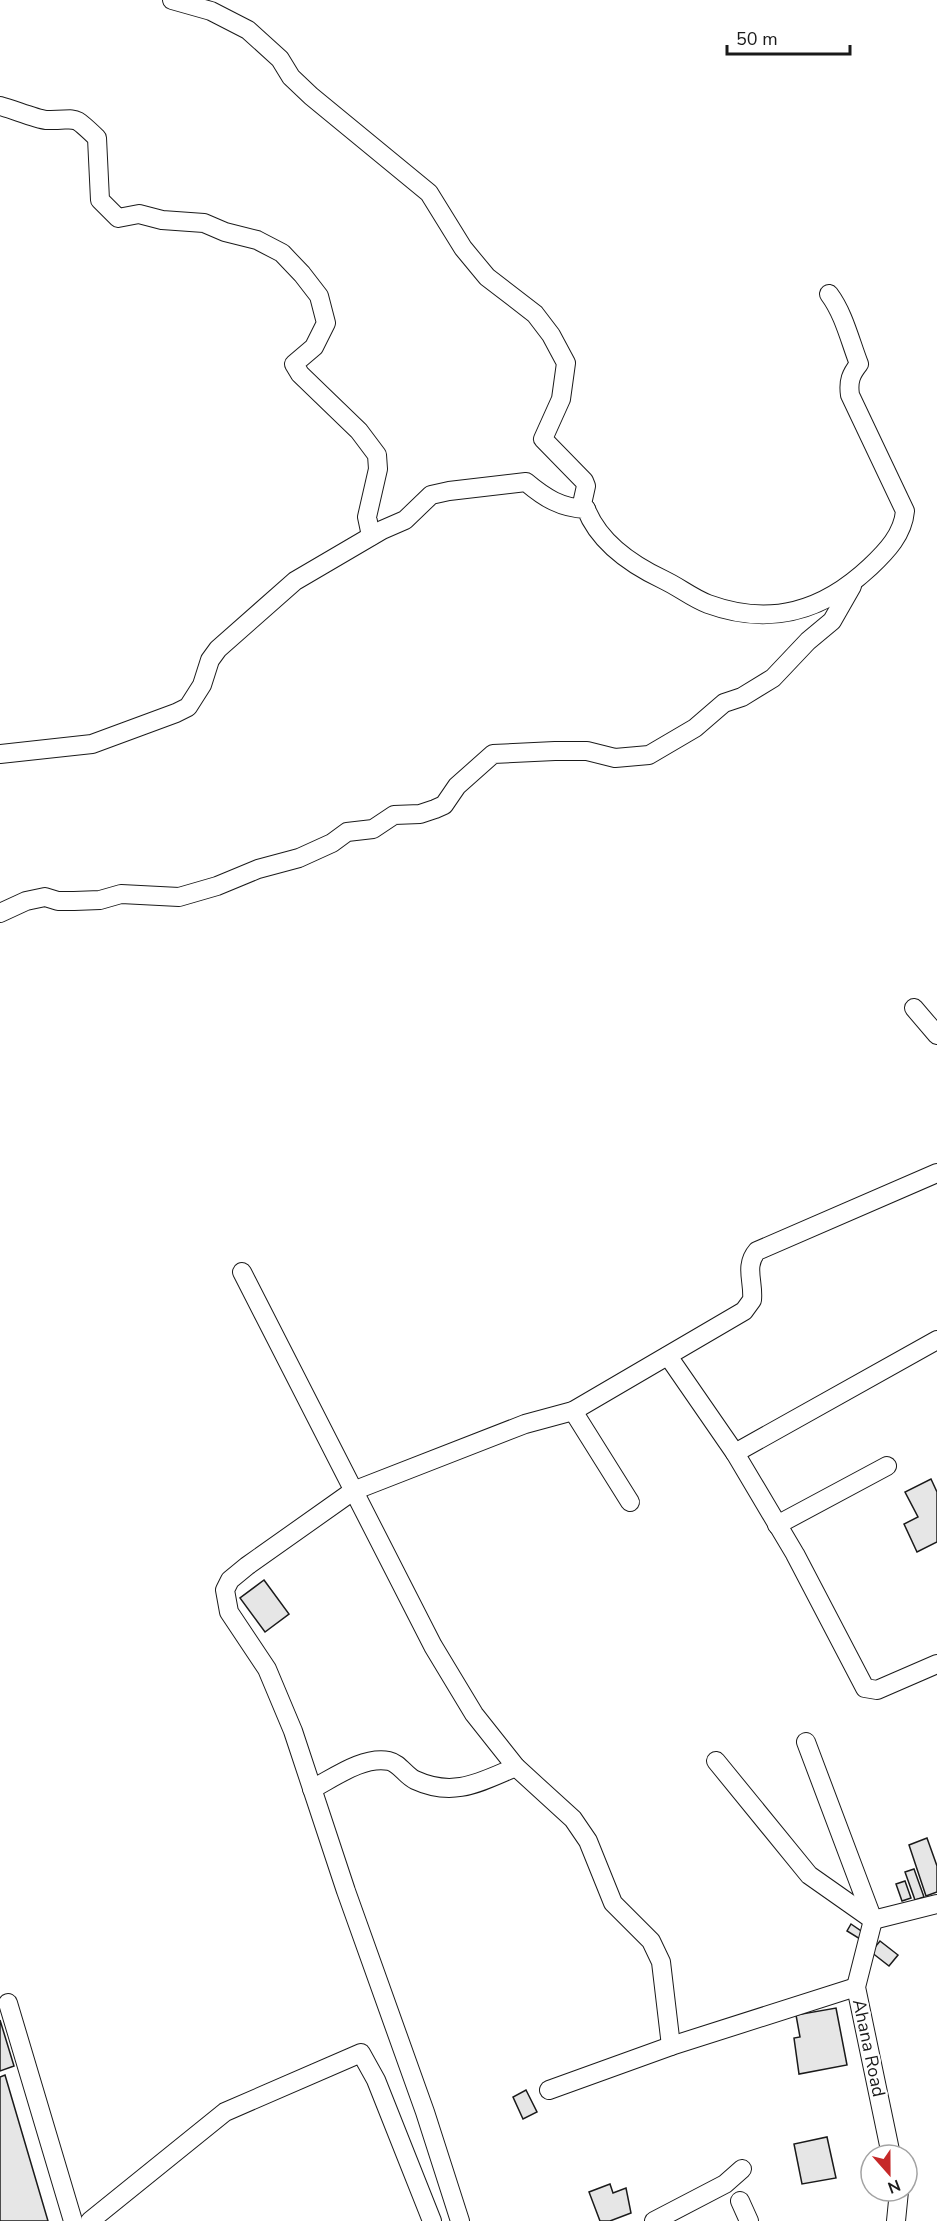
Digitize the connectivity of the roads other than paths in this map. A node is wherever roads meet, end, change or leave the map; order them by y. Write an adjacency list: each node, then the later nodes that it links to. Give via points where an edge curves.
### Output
1 (172, 0): 4 (street, via 211,11 248,30 280,59 291,77 311,96 429,193 463,248 487,277 535,314 566,363 561,399 543,439 584,481 582,504)
2 (0, 106): 5 (street, via 45,120 78,120 97,138 100,201 118,218 139,214 204,223 282,253 302,274 319,296 326,323 314,347 294,364 360,431 377,455 378,468 367,517)
3 (829, 294): 6 (street, via 841,310 859,364 848,384 850,395 905,511 904,524 897,536)
4 (586, 509): 5 (street, via 551,502 526,482 470,488 431,495 405,520); 6 (street, via 592,525 640,568 708,604 741,614 787,614 837,594)
5 (371, 536): 7 (street, via 295,580 233,634 210,660 202,685 188,707 137,730 92,744)
6 (854, 582): 8 (street, via 832,621 773,678 724,703 694,728 649,755 615,759 587,751 493,754 456,786 444,806 428,813 394,815 372,829 347,832 299,858 216,886 179,897 121,894 74,901 45,897)
7 (0, 754)
8 (0, 912)
9 (914, 1008): 10 (street)
10 (937, 1035)
11 (937, 1173): 14 (street, via 757,1251 750,1259 752,1300 744,1311)
12 (242, 1272): 18 (street)
13 (936, 1342): 16 (street)
14 (668, 1356): 15 (street); 16 (street)
15 (573, 1411): 18 (street, via 525,1424); 19 (street)
16 (735, 1453): 20 (street)
17 (887, 1466): 20 (street)
18 (353, 1491): 24 (street, via 433,1646 474,1714); 25 (street, via 248,1566 230,1580 225,1590 229,1612 267,1669)
19 (630, 1502)
20 (777, 1525): 21 (street, via 866,1688 877,1690)
21 (937, 1664)
22 (806, 1742): 27 (street)
23 (716, 1761): 27 (street, via 809,1875)
24 (516, 1767): 25 (street, via 448,1790 414,1779 391,1761 368,1761); 30 (street, via 573,1819 588,1841 613,1903 658,1951)
25 (312, 1789): 39 (street)
26 (937, 1904): 27 (street)
27 (873, 1920): 28 (street, Ahana Road)
28 (856, 1987): 30 (street); 32 (street, Ahana Road)
29 (8, 2003): 36 (street)
30 (670, 2046): 31 (street)
31 (549, 2090)
32 (888, 2143)
33 (742, 2169): 40 (street, via 725,2184)
34 (740, 2201): 41 (street)
35 (898, 2203): 42 (street)
36 (73, 2221)
37 (90, 2221): 38 (street, via 225,2112 361,2053 376,2080)
38 (432, 2221)
39 (459, 2221)
40 (654, 2221)
41 (749, 2221)
42 (896, 2221)

